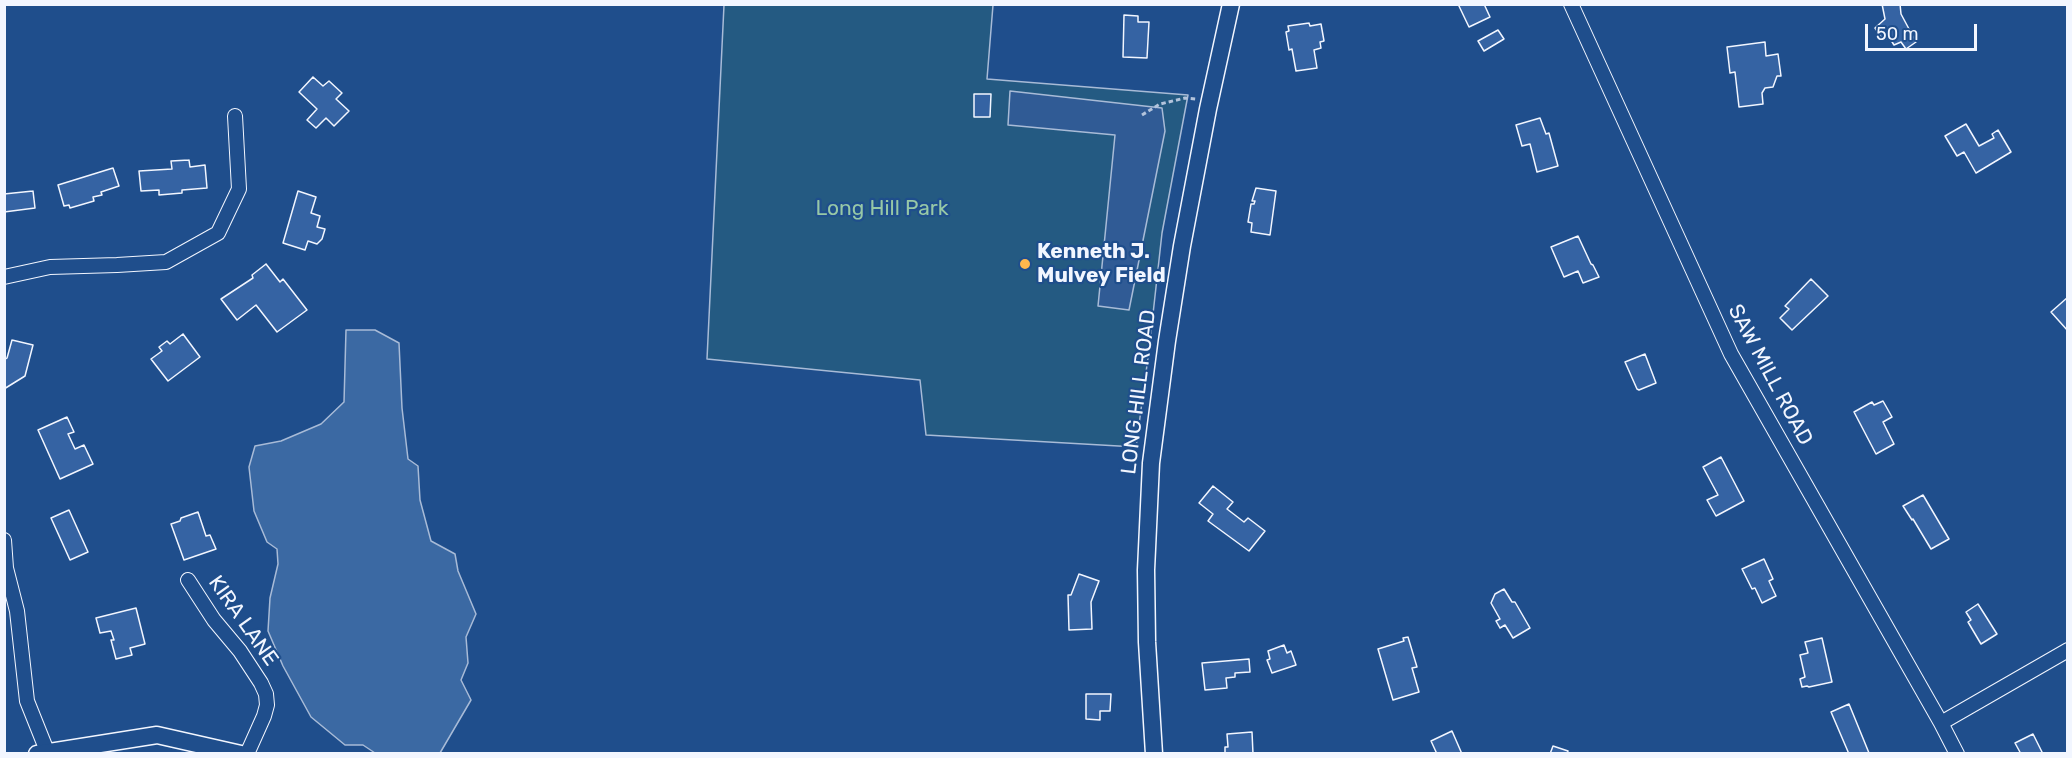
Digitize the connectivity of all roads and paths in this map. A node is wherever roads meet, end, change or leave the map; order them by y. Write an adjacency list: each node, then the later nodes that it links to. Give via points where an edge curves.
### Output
1 (1231, 4): 14 (street, LONG HILL ROAD, via 1182,246 1151,463 1146,588)
2 (1571, 4): 10 (street, SAW MILL ROAD, via 1731,354)
3 (1198, 99): 5 (path, via 1160,104)
4 (235, 116): 6 (street, via 239,189 218,233 166,262 50,267)
5 (1142, 116)
6 (4, 277)
7 (4, 540): 11 (street, via 27,700)
8 (188, 580): 13 (street, KIRA LANE, via 266,694 264,716)
9 (2067, 650): 10 (street)
10 (1941, 723): 15 (street, SAW MILL ROAD)
11 (42, 752): 12 (street, via 157,735)
12 (241, 753)
13 (247, 753)
14 (1154, 753)
15 (1957, 753)

